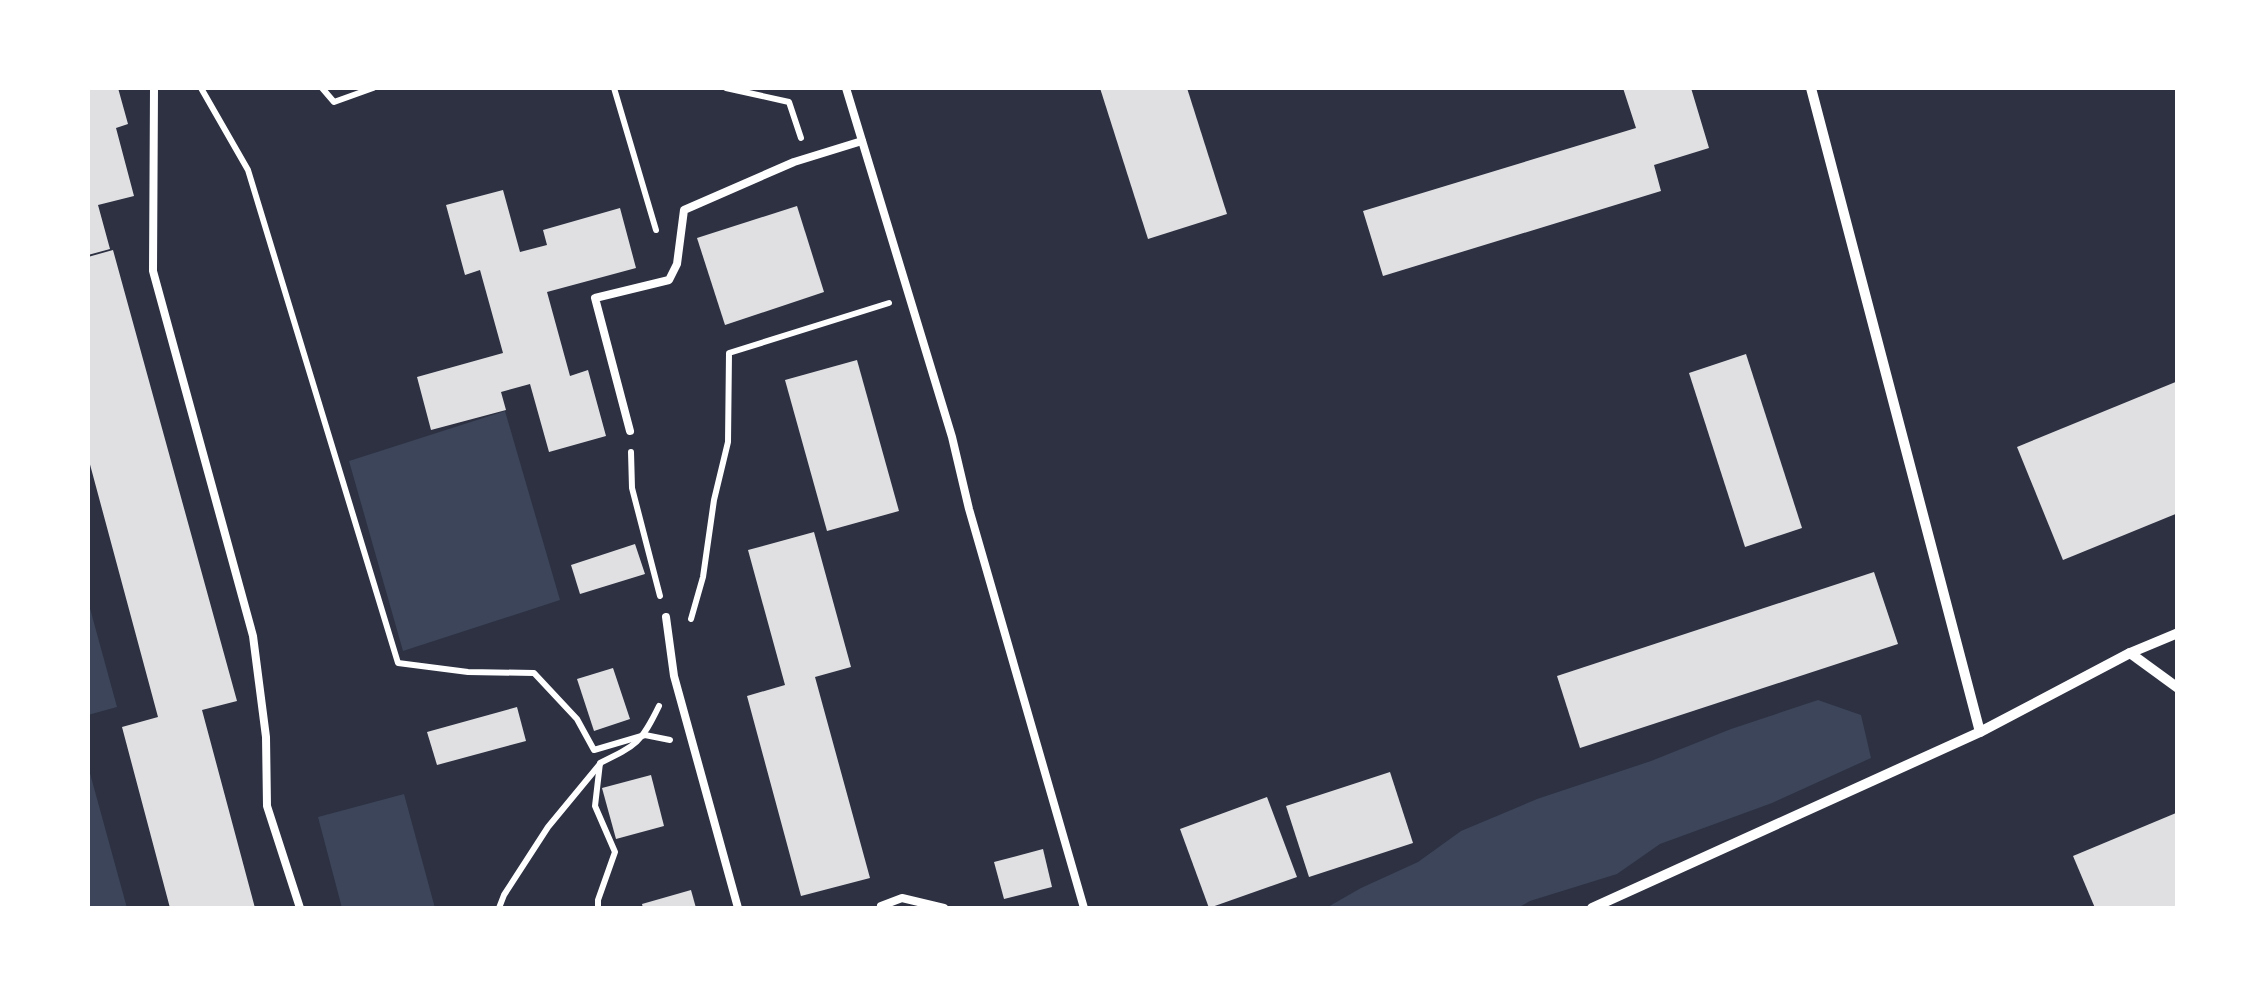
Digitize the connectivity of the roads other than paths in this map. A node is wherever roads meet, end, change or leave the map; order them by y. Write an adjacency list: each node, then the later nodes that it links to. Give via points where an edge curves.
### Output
1 (154, 88): 12 (lane, via 152,271 252,636 266,737 267,806)
2 (846, 88): 4 (lane)
3 (1811, 88): 10 (street)
4 (862, 141): 5 (lane, via 684,210 678,264 669,280 595,298); 16 (lane)
5 (630, 431)
6 (666, 617): 13 (lane, via 674,676)
7 (2178, 634): 8 (street)
8 (2130, 654): 9 (street); 10 (street)
9 (2178, 688)
10 (1980, 732): 17 (street)
11 (882, 907): 14 (lane); 15 (lane, via 902,898)
12 (300, 908)
13 (738, 908)
14 (871, 908)
15 (944, 908)
16 (1084, 908)
17 (1592, 908)

